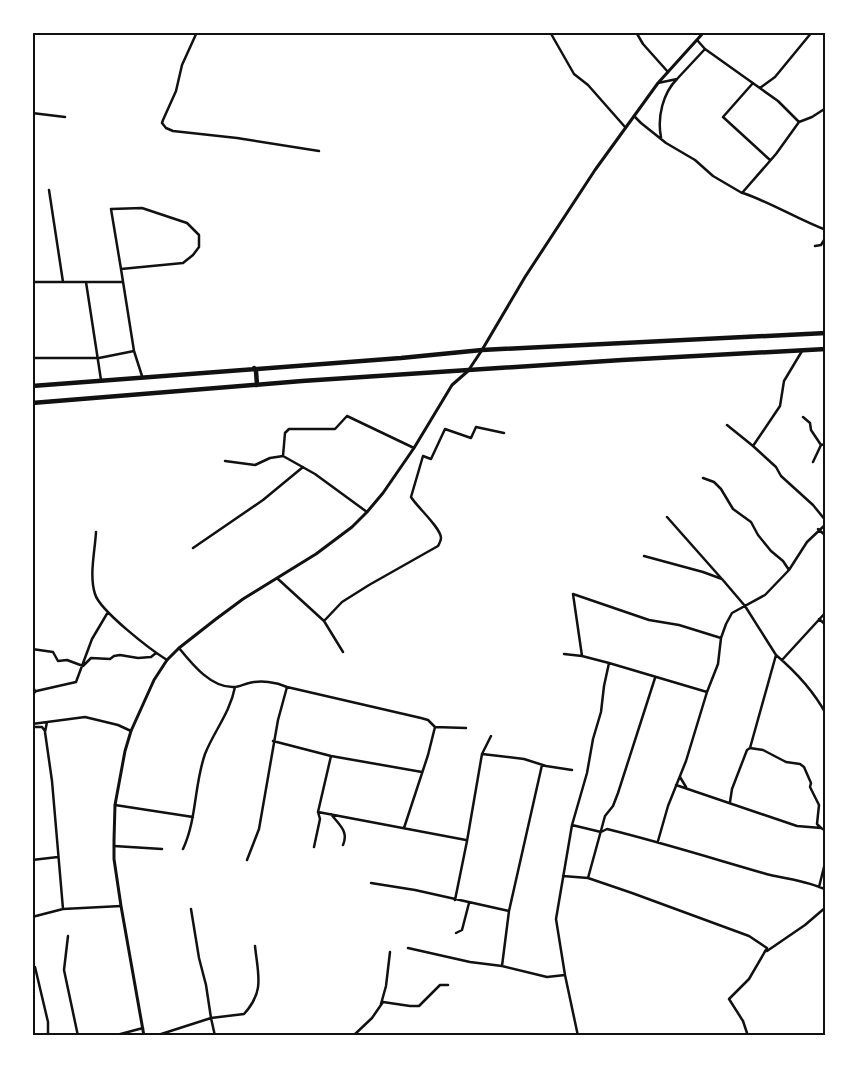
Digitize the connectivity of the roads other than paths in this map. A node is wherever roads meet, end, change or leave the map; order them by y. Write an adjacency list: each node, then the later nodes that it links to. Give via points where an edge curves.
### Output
1 (197, 32): 20 (street, via 162,123 166,128)
2 (550, 32): 18 (street, via 574,74 588,85)
3 (636, 32): 8 (street)
4 (704, 32): 6 (street)
5 (812, 32): 12 (street, via 775,77)
6 (697, 40): 7 (street); 8 (street)
7 (705, 49): 9 (street); 11 (street)
8 (668, 72): 10 (street)
9 (677, 79): 10 (street); 19 (street, via 665,94 659,126)
10 (658, 83): 15 (street)
11 (753, 83): 12 (street); 21 (street, via 723,117)
12 (760, 88): 17 (street)
13 (826, 108): 17 (street)
14 (32, 113): 16 (street)
15 (634, 116): 18 (street); 19 (street)
16 (65, 117)
17 (799, 122): 21 (street)
18 (625, 128): 33 (street, via 525,277)
19 (661, 138): 23 (street, via 696,160 713,176)
20 (319, 150)
21 (770, 160): 23 (street)
22 (49, 190): 29 (street)
23 (743, 192): 24 (street)
24 (826, 230)
25 (826, 237): 26 (street, via 821,245)
26 (815, 246)
27 (121, 269): 27 (street, via 184,263 199,247 199,235 186,223 142,208 111,209); 31 (street)
28 (32, 282): 29 (street)
29 (63, 282): 30 (street)
30 (86, 282): 31 (street); 38 (street)
31 (123, 282): 34 (street)
32 (826, 333): 33 (highway)
33 (482, 350): 39 (highway); 40 (street)
34 (134, 351): 38 (street); 41 (street)
35 (825, 351): 36 (highway)
36 (802, 352): 40 (highway); 51 (street, via 784,381 780,406)
37 (32, 358): 38 (street)
38 (98, 358): 42 (street)
39 (253, 368): 41 (highway); 43 (highway)
40 (468, 371): 43 (highway); 52 (street, via 452,385)
41 (142, 376): 42 (highway)
42 (101, 380): 44 (highway)
43 (257, 385): 45 (highway)
44 (32, 386)
45 (32, 403)
46 (803, 417): 50 (street, via 810,423)
47 (726, 425): 51 (street)
48 (504, 433): 73 (street, via 476,426 471,438 445,429 431,459 423,456 412,497 439,532 438,546 369,584 342,602)
49 (826, 444): 50 (street)
50 (821, 445): 55 (street)
51 (753, 446): 60 (street)
52 (414, 448): 53 (street, via 347,416 335,429 289,429 285,433); 58 (street)
53 (282, 456): 54 (street, via 255,466); 56 (street)
54 (225, 461)
55 (813, 462)
56 (303, 467): 58 (street); 64 (street, via 263,500)
57 (703, 478): 66 (street, via 721,489 733,509 751,522 758,535)
58 (367, 512): 67 (street, via 352,527)
59 (667, 517): 68 (street)
60 (826, 522): 61 (street)
61 (818, 529): 63 (street); 66 (street)
62 (96, 532): 70 (street, via 93,588 95,597)
63 (826, 536)
64 (193, 548)
65 (644, 556): 68 (street)
66 (789, 570): 69 (street, via 764,595)
67 (278, 579): 73 (street); 76 (street, via 242,599)
68 (722, 579): 69 (street)
69 (745, 606): 75 (street, via 732,613); 81 (street)
70 (108, 612): 79 (street); 86 (street)
71 (826, 612): 72 (street)
72 (819, 618): 74 (street); 84 (street)
73 (324, 621): 78 (street)
74 (826, 625)
75 (721, 638): 82 (street, via 649,620 573,594); 92 (street, via 718,664)
76 (179, 648): 83 (street); 89 (street, via 210,679)
77 (32, 649): 86 (street, via 53,652 58,661 67,660)
78 (343, 652)
79 (156, 653): 83 (street); 86 (street, via 145,658 120,655 110,660 92,658)
80 (564, 654): 82 (street)
81 (776, 655): 84 (street); 102 (street)
82 (582, 656): 85 (street)
83 (167, 660): 98 (street, via 147,693)
84 (782, 660): 93 (street, via 802,679)
85 (609, 663): 87 (street); 116 (street, via 601,712)
86 (82, 666): 91 (street, via 76,682)
87 (655, 678): 92 (street); 119 (street, via 618,793 605,816)
88 (32, 683): 91 (street)
89 (235, 687): 90 (street, via 250,682); 115 (street, via 230,706 205,754)
90 (287, 687): 96 (street, via 421,718); 101 (street)
91 (34, 692)
92 (707, 692): 108 (street)
93 (826, 714)
94 (46, 722): 95 (street); 98 (street, via 85,717); 99 (street)
95 (32, 725): 99 (street, via 42,727)
96 (435, 726): 97 (street); 107 (street)
97 (466, 728)
98 (131, 731): 112 (street)
99 (46, 732): 128 (street)
100 (491, 736): 103 (street)
101 (274, 742): 104 (street); 131 (street, via 259,829)
102 (750, 748): 111 (street); 118 (street, via 804,767 819,805 817,824)
103 (482, 754): 105 (street, via 524,759); 121 (street)
104 (331, 756): 107 (street); 113 (street)
105 (542, 765): 106 (street); 143 (street)
106 (572, 770)
107 (422, 772): 117 (street)
108 (680, 776): 109 (street); 110 (street)
109 (676, 785): 110 (street); 122 (street)
110 (687, 788): 111 (street)
111 (730, 803): 118 (street, via 797,826)
112 (115, 805): 115 (street); 124 (street)
113 (318, 812): 114 (street); 125 (street, via 320,819)
114 (332, 814): 117 (street); 123 (street, via 344,829)
115 (193, 817): 126 (street)
116 (572, 825): 119 (street); 132 (street)
117 (404, 828): 121 (street)
118 (821, 828): 120 (street)
119 (601, 832): 122 (street, via 607,829); 133 (street)
120 (826, 832)
121 (467, 841): 137 (street)
122 (658, 841): 135 (street)
123 (343, 845)
124 (114, 846): 127 (street); 139 (street)
125 (314, 847)
126 (183, 848)
127 (162, 850)
128 (58, 857): 130 (street); 141 (street)
129 (826, 859): 135 (street)
130 (32, 860)
131 (247, 860)
132 (563, 876): 133 (street); 153 (street, via 556,919)
133 (588, 878): 149 (street, via 749,936 768,948)
134 (371, 883): 137 (street)
135 (819, 887): 136 (street)
136 (826, 890)
137 (454, 900): 138 (street)
138 (469, 903): 143 (street); 145 (street, via 462,930)
139 (120, 906): 141 (street); 157 (street)
140 (826, 907): 149 (street)
141 (63, 909): 144 (street)
142 (191, 909): 156 (street)
143 (509, 911): 151 (street)
144 (32, 917)
145 (456, 933)
146 (68, 936): 159 (street, via 64,970)
147 (255, 946): 156 (street, via 259,984 254,1003 244,1014)
148 (408, 948): 151 (street)
149 (767, 951): 166 (street, via 749,979 728,999 743,1021)
150 (390, 952): 155 (street)
151 (502, 966): 153 (street, via 547,977)
152 (36, 967): 158 (street)
153 (565, 975): 165 (street)
154 (448, 985): 155 (street, via 440,985 419,1006 383,1002)
155 (380, 1006): 164 (street)
156 (211, 1018): 162 (street); 163 (street)
157 (143, 1028): 160 (street); 161 (street)
158 (48, 1036)
159 (78, 1036)
160 (113, 1036)
161 (144, 1036)
162 (155, 1036)
163 (216, 1036)
164 (353, 1036)
165 (578, 1036)
166 (748, 1036)

